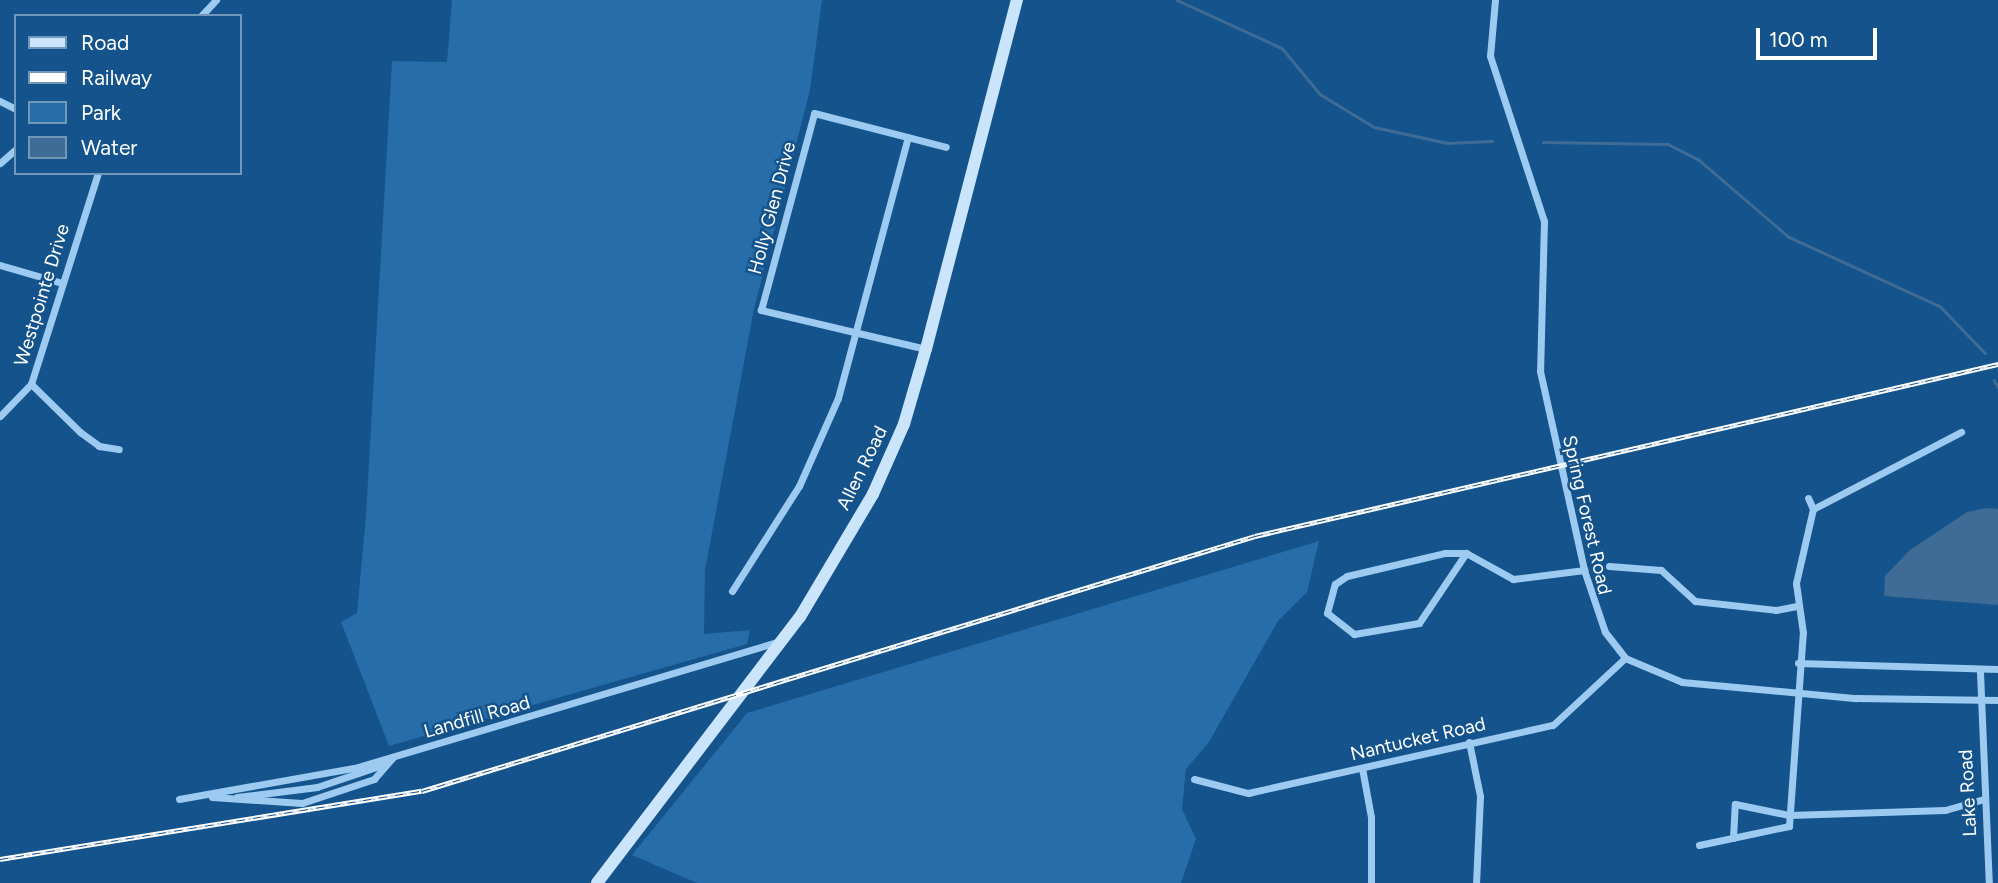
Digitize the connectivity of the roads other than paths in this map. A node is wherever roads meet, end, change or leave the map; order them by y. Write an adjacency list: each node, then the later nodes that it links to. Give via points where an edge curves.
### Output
1 (216, 0): 4 (street)
2 (1017, 0): 13 (main road, Allen Road)
3 (1495, 0): 22 (street, Spring Forest Road, via 1490,56 1544,221 1540,370)
4 (203, 14)
5 (908, 137): 6 (street, Holly Glen Drive); 12 (street); 12 (street, Holly Glen Drive, via 814,113 761,310)
6 (946, 147)
7 (14, 151): 8 (street)
8 (0, 163)
9 (97, 175): 11 (street, Westpointe Drive)
10 (0, 265): 11 (street)
11 (62, 283): 14 (street, Westpointe Drive)
12 (857, 333): 13 (street, Holly Glen Drive); 23 (street, via 838,398 799,486)
13 (926, 349): 25 (main road, Allen Road, via 904,425 873,494 828,575)
14 (31, 384): 15 (street, Westpointe Drive); 17 (street, via 80,432 99,446)
15 (0, 416)
16 (1961, 432): 19 (street)
17 (119, 449)
18 (1808, 498): 19 (street)
19 (1814, 509): 24 (street, via 1796,583)
20 (1466, 554): 20 (street, via 1348,576 1335,583 1327,613 1354,634 1419,623); 22 (street, via 1513,579)
21 (1608, 566): 24 (street, via 1661,570 1695,601 1776,610)
22 (1584, 570): 26 (street, Spring Forest Road, via 1594,608)
23 (732, 591)
24 (1797, 606): 27 (street, via 1802,633)
25 (778, 642): 34 (street, Landfill Road); 44 (main road, Allen Road)
26 (1625, 658): 30 (street, via 1682,682); 33 (street, Nantucket Road, via 1553,724)
27 (1798, 663): 29 (street); 30 (street)
28 (1998, 669): 29 (street)
29 (1980, 672): 32 (street, Lake Road)
30 (1795, 692): 32 (street); 41 (street)
31 (1998, 700): 32 (street)
32 (1979, 701): 40 (street, Lake Road)
33 (1469, 742): 35 (street, Nantucket Road); 46 (street, via 1480,796)
34 (391, 760): 37 (street, Landfill Road); 38 (street, via 290,790); 38 (street, via 350,790 302,803)
35 (1362, 768): 36 (street, Nantucket Road, via 1248,793); 45 (street, via 1371,817)
36 (1194, 779)
37 (194, 795): 38 (street); 39 (street, Landfill Road)
38 (222, 798)
39 (179, 799)
40 (1984, 799): 41 (street, via 1945,810); 47 (street, Lake Road)
41 (1789, 815): 42 (street, via 1788,826); 42 (street, via 1735,804)
42 (1733, 838): 43 (street)
43 (1699, 845)
44 (597, 883)
45 (1371, 883)
46 (1476, 883)
47 (1989, 883)

